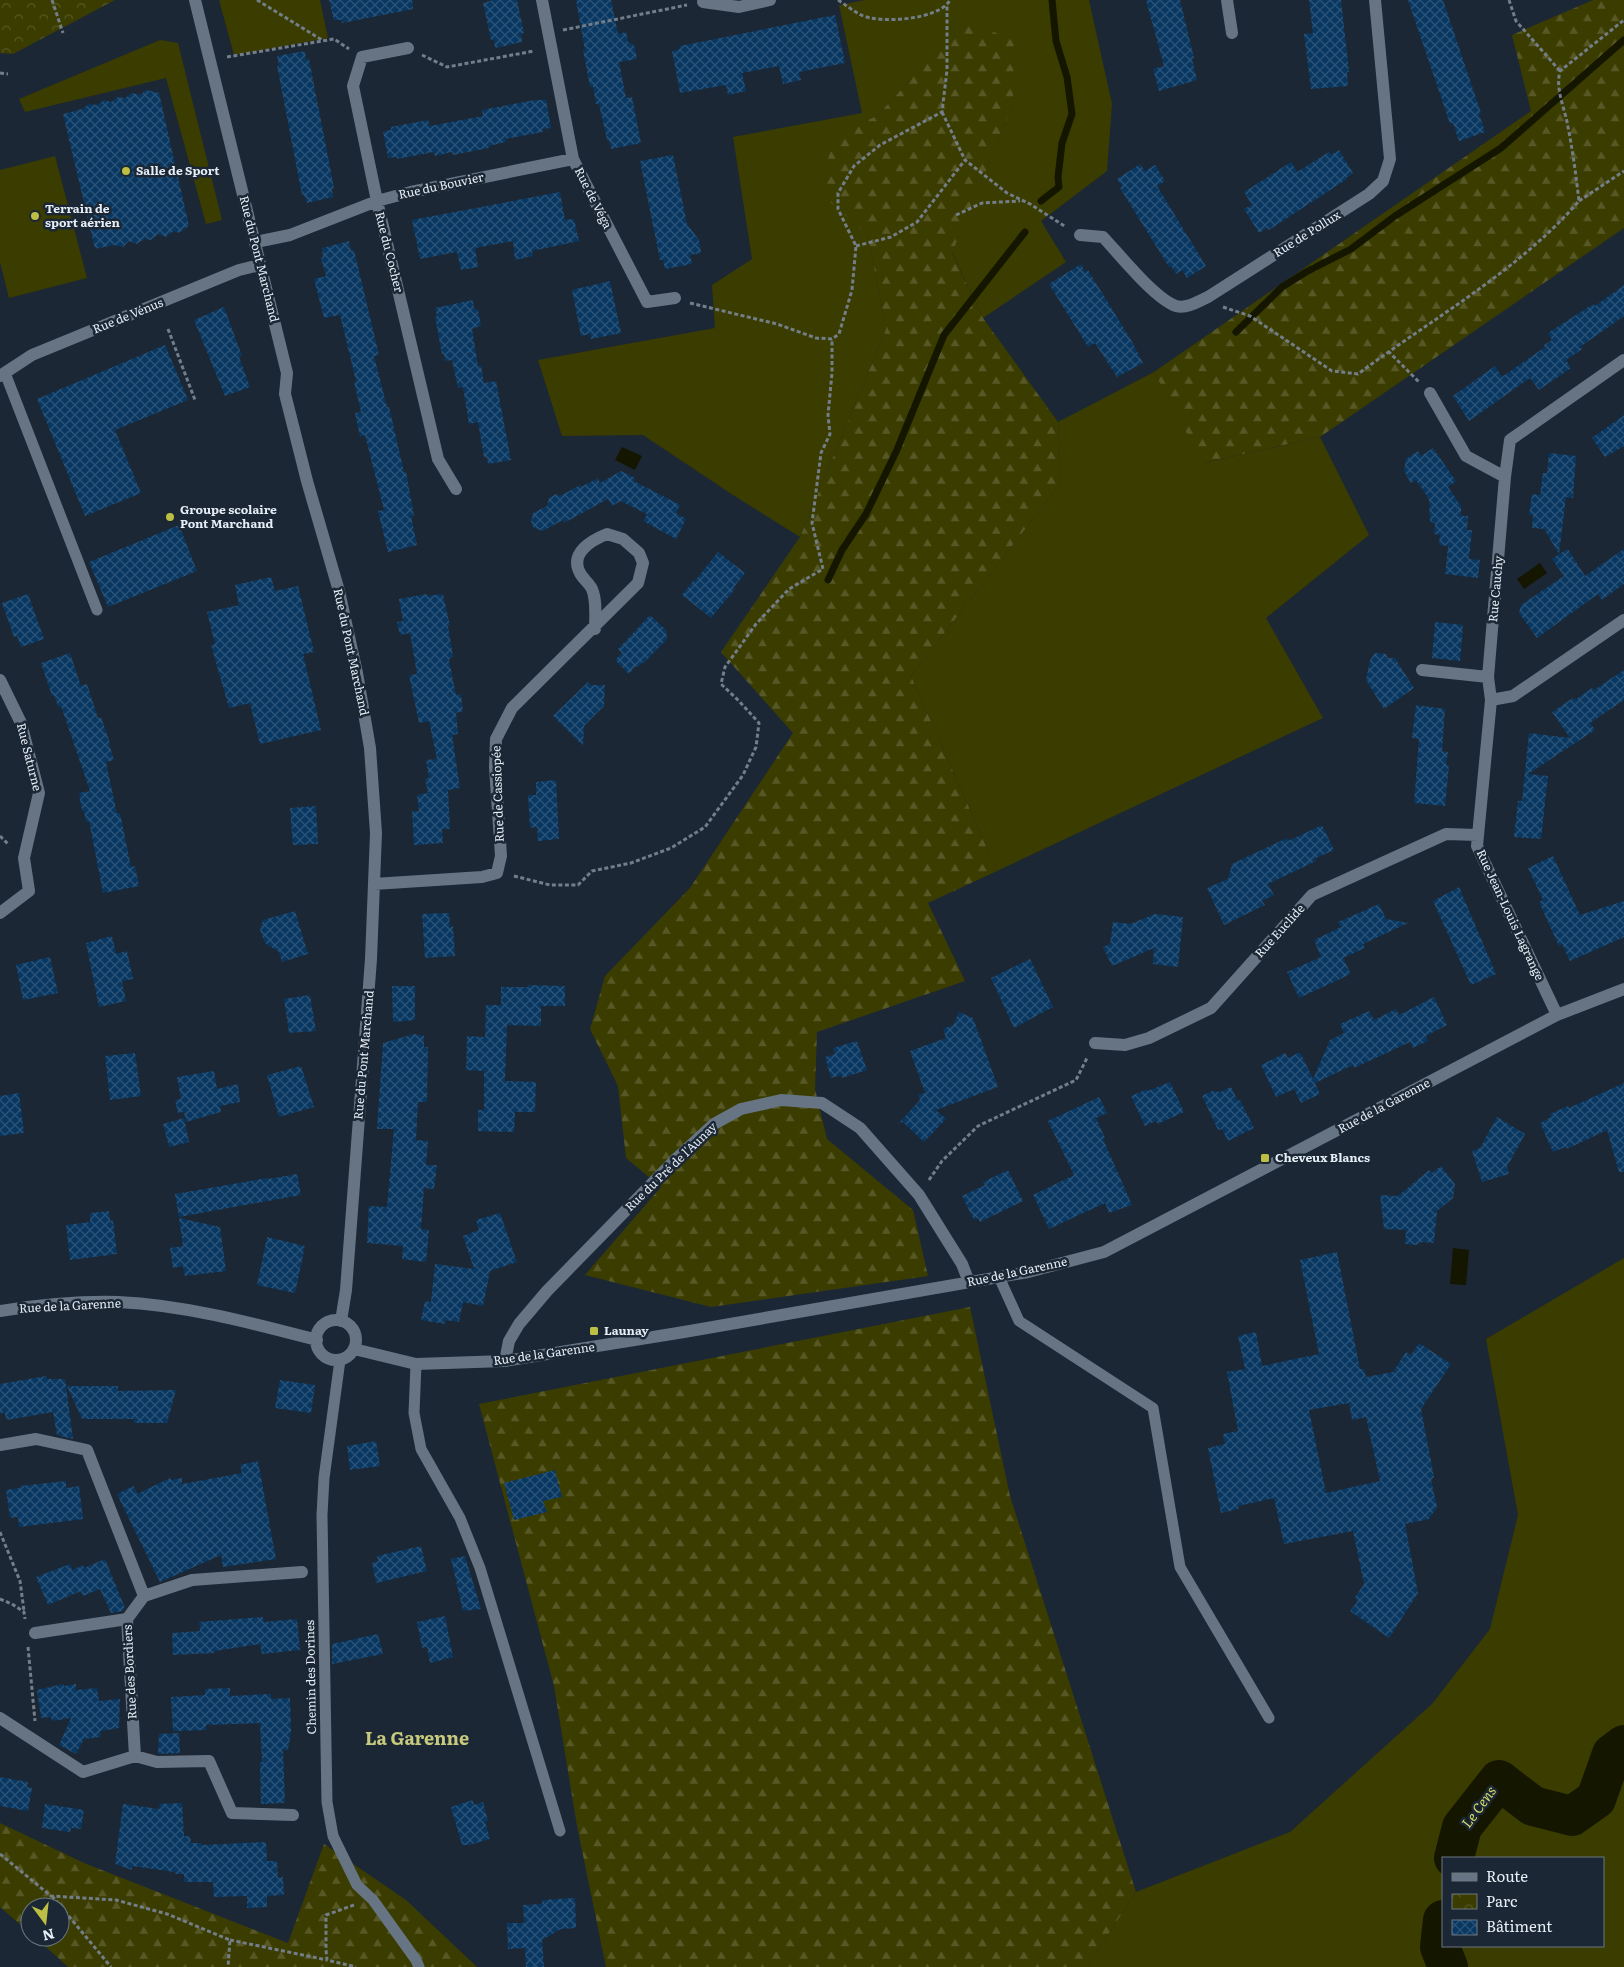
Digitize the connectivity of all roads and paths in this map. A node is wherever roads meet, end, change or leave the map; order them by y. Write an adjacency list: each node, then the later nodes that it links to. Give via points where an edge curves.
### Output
1 (52, 0): 14 (path)
2 (195, 0): 20 (street, Rue du Pont Marchand)
3 (257, 0): 17 (path)
4 (542, 0): 15 (street, Rue de Véga)
5 (770, 0): 11 (street, via 739,7)
6 (838, 0): 12 (path, via 863,16 895,20 926,16)
7 (950, 0): 12 (path)
8 (1226, 0): 16 (street)
9 (1374, 0): 33 (street, Rue de Pollux, via 1390,159 1383,181 1370,194 1192,305 1177,306 1160,296 1103,237)
10 (1509, 0): 22 (path, via 1516,21)
11 (703, 2): 15 (path)
12 (948, 5): 25 (path, via 947,70)
13 (1624, 20): 22 (path)
14 (62, 33)
15 (549, 33): 19 (street, Rue de Véga)
16 (1232, 33)
17 (322, 40): 20 (path, via 234,57); 21 (path, via 334,40)
18 (408, 48): 19 (path, via 447,67); 21 (street)
19 (552, 48): 26 (street, Rue de Véga)
20 (208, 57): 34 (street, Rue du Pont Marchand)
21 (362, 57): 29 (street, Rue du Cocher, via 353,86)
22 (1560, 71): 30 (path, via 1559,93 1568,126)
23 (0, 73): 24 (path)
24 (8, 74)
25 (942, 112): 27 (path); 35 (path, via 880,145 854,166 838,193 838,208)
26 (573, 159): 29 (street, Rue du Bouvier); 37 (street, Rue de Véga, via 647,302)
27 (965, 160): 31 (path, via 1007,192); 35 (path, via 917,222 891,237)
28 (1624, 171): 30 (path)
29 (377, 201): 34 (street, Rue du Bouvier, via 290,235); 47 (street, Rue du Cocher, via 438,459)
30 (1579, 201): 41 (path, via 1536,246)
31 (1030, 204): 32 (path, via 1017,200 982,203); 33 (path)
32 (956, 215)
33 (1080, 235)
34 (256, 242): 36 (street, Rue du Pont Marchand)
35 (856, 246): 40 (path, via 852,290 839,334)
36 (260, 265): 43 (street, Rue de Vénus, via 239,270 32,354); 57 (street, Rue du Pont Marchand, via 287,373 285,394 339,591 357,673 370,748 376,833)
37 (675, 298): 40 (path, via 777,324 816,338)
38 (1245, 314): 41 (path, via 1332,371 1358,374)
39 (168, 329): 45 (path)
40 (832, 338): 56 (path, via 830,434 821,453 812,523 823,569 789,588 756,624 725,667 721,684 759,723 756,747 743,775 704,827 671,848 631,863 592,871 578,885 550,885)
41 (1388, 351): 44 (path)
42 (1624, 360): 46 (street, Rue Cauchy, via 1510,440)
43 (2, 374): 48 (lane)
44 (1430, 393): 46 (street, via 1466,456)
45 (195, 400)
46 (1505, 477): 52 (street, Rue Cauchy)
47 (456, 489)
48 (97, 610)
49 (1624, 620): 54 (street, via 1513,696)
50 (595, 628): 50 (street, Rue de Cassiopée, via 638,584 643,563 639,553 622,539 607,534 593,539 582,549 577,562 592,589); 56 (street, Rue de Cassiopée, via 512,708 496,739 501,856)
51 (1422, 670): 52 (street)
52 (1488, 677): 54 (street, Rue Cauchy)
53 (0, 680): 58 (street, Rue Saturne, via 21,722 39,793 24,858 29,891)
54 (1491, 700): 55 (street, Rue Jean-Louis Lagrange)
55 (1478, 835): 60 (street, Rue Jean-Louis Lagrange, via 1477,846); 61 (street, Rue Euclide, via 1446,834 1312,895 1211,1008 1149,1038 1125,1045)
56 (497, 873): 57 (street, via 482,877)
57 (374, 884): 66 (street, Rue du Pont Marchand, via 372,959)
58 (0, 912)
59 (1624, 989): 60 (street, Rue de la Garenne)
60 (1557, 1015): 63 (street, Rue de la Garenne, via 1104,1252)
61 (1095, 1043): 62 (path, via 1076,1080 978,1126 942,1161)
62 (919, 1195): 64 (street, Rue du Pré de l'Aunay, via 962,1264); 70 (street, Rue du Pré de l'Aunay, via 860,1128 822,1103 781,1100 741,1108 714,1124 676,1159 547,1291 519,1324 509,1341)
63 (1000, 1277): 64 (street, Rue de la Garenne); 82 (lane, via 1019,1321 1153,1408 1180,1567)
64 (969, 1282): 70 (street, Rue de la Garenne)
65 (0, 1311): 67 (street, Rue de la Garenne, via 36,1305 118,1302 192,1311)
66 (341, 1321): 67 (street, via 324,1325); 68 (street, via 354,1332)
67 (317, 1340): 69 (street, via 317,1346 324,1355)
68 (354, 1350): 69 (street); 71 (street, Rue de la Garenne)
69 (340, 1360): 89 (lane, Chemin des Dorines, via 322,1515 327,1802 333,1836 357,1885)
70 (505, 1361): 71 (street, Rue de la Garenne)
71 (416, 1364): 86 (lane, via 414,1412 422,1449 460,1518 480,1568)
72 (0, 1446): 75 (street, via 36,1439 87,1450)
73 (0, 1532): 77 (path, via 20,1581)
74 (302, 1572): 75 (street, via 192,1580)
75 (144, 1596): 78 (street, Rue des Bordiers)
76 (0, 1599): 77 (path)
77 (24, 1612): 79 (path)
78 (127, 1619): 80 (street); 84 (street, Rue des Bordiers)
79 (25, 1621)
80 (31, 1636): 83 (path)
81 (0, 1718): 83 (street)
82 (1269, 1718)
83 (37, 1743): 84 (street, via 83,1772)
84 (134, 1756): 85 (street, via 157,1762 209,1761 232,1813)
85 (293, 1815)
86 (560, 1831)
87 (0, 1854): 88 (path)
88 (51, 1896): 90 (path, via 116,1900 167,1914); 92 (path)
89 (373, 1900): 91 (path, via 326,1915); 95 (lane, Chemin des Dorines)
90 (230, 1940): 91 (path); 93 (path)
91 (327, 1960): 94 (path)
92 (110, 1967)
93 (228, 1967)
94 (356, 1967)
95 (419, 1967)

